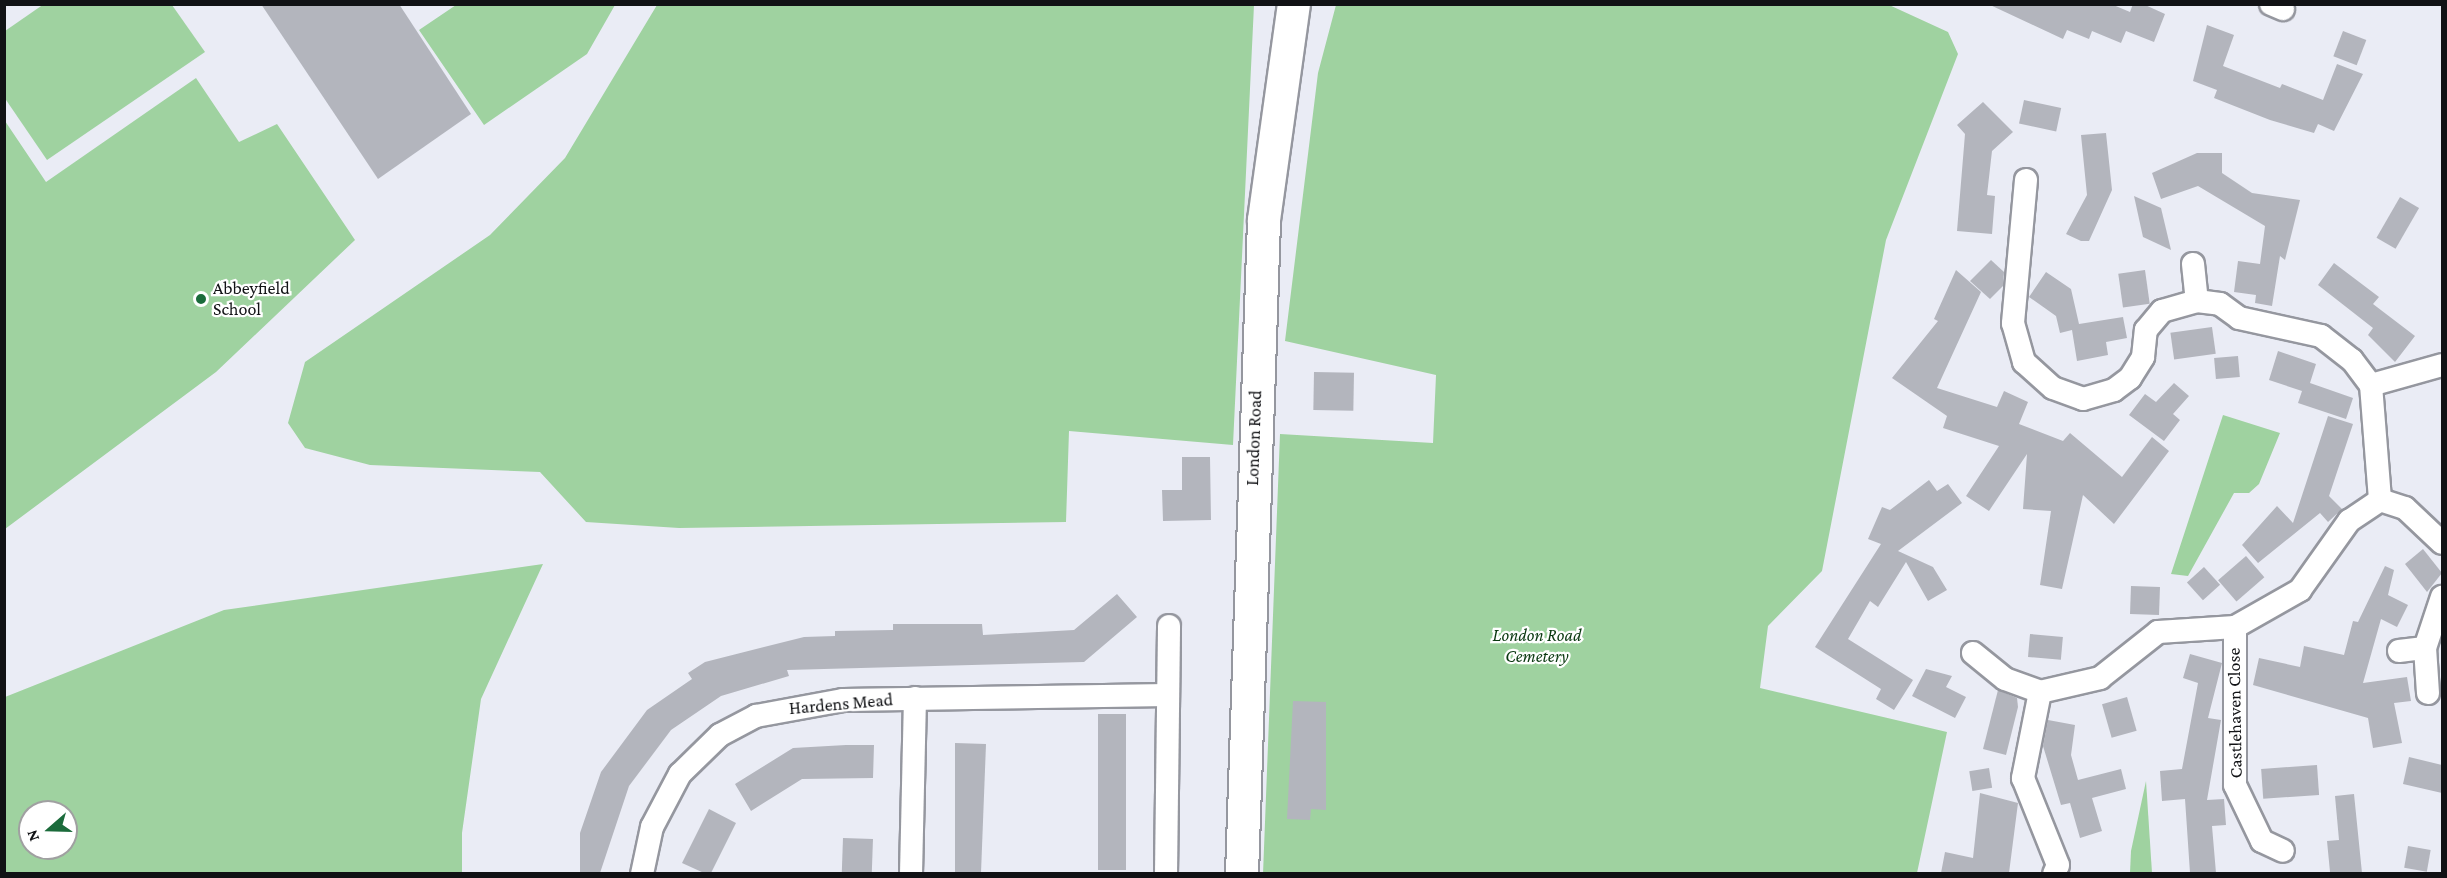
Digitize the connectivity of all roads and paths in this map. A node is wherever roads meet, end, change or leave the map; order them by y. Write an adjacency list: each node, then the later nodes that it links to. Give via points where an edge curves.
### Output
1 (1294, 4): 23 (street, London Road, via 1262,243)
2 (2025, 180): 4 (street, via 2013,323 2024,362 2053,388 2083,399 2114,390 2143,357 2146,330 2162,311)
3 (2193, 264): 4 (street)
4 (2197, 301): 6 (street, via 2220,304 2239,318 2321,336 2352,360)
5 (2442, 365): 6 (street)
6 (2371, 385): 7 (street)
7 (2380, 500): 8 (street, via 2405,508); 11 (street, Castlehaven Close, via 2349,521 2300,591)
8 (2442, 543)
9 (2442, 597): 12 (street)
10 (1169, 626): 17 (street)
11 (2235, 627): 15 (street, Castlehaven Close, via 2158,632 2100,678); 19 (street, Castlehaven Close, via 2235,785 2262,841)
12 (2426, 648): 13 (street); 16 (street)
13 (2399, 651)
14 (1973, 653): 15 (street, via 2005,679)
15 (2040, 692): 24 (street, via 2023,778 2058,865)
16 (2428, 693)
17 (1168, 695): 18 (street, Hardens Mead); 22 (street)
18 (915, 698): 20 (street, Hardens Mead, via 794,705 720,735 691,760 670,790 652,827); 21 (street, Hardens Mead)
19 (2283, 851)
20 (642, 873)
21 (911, 873)
22 (1166, 873)
23 (1242, 873)
24 (2054, 873)

